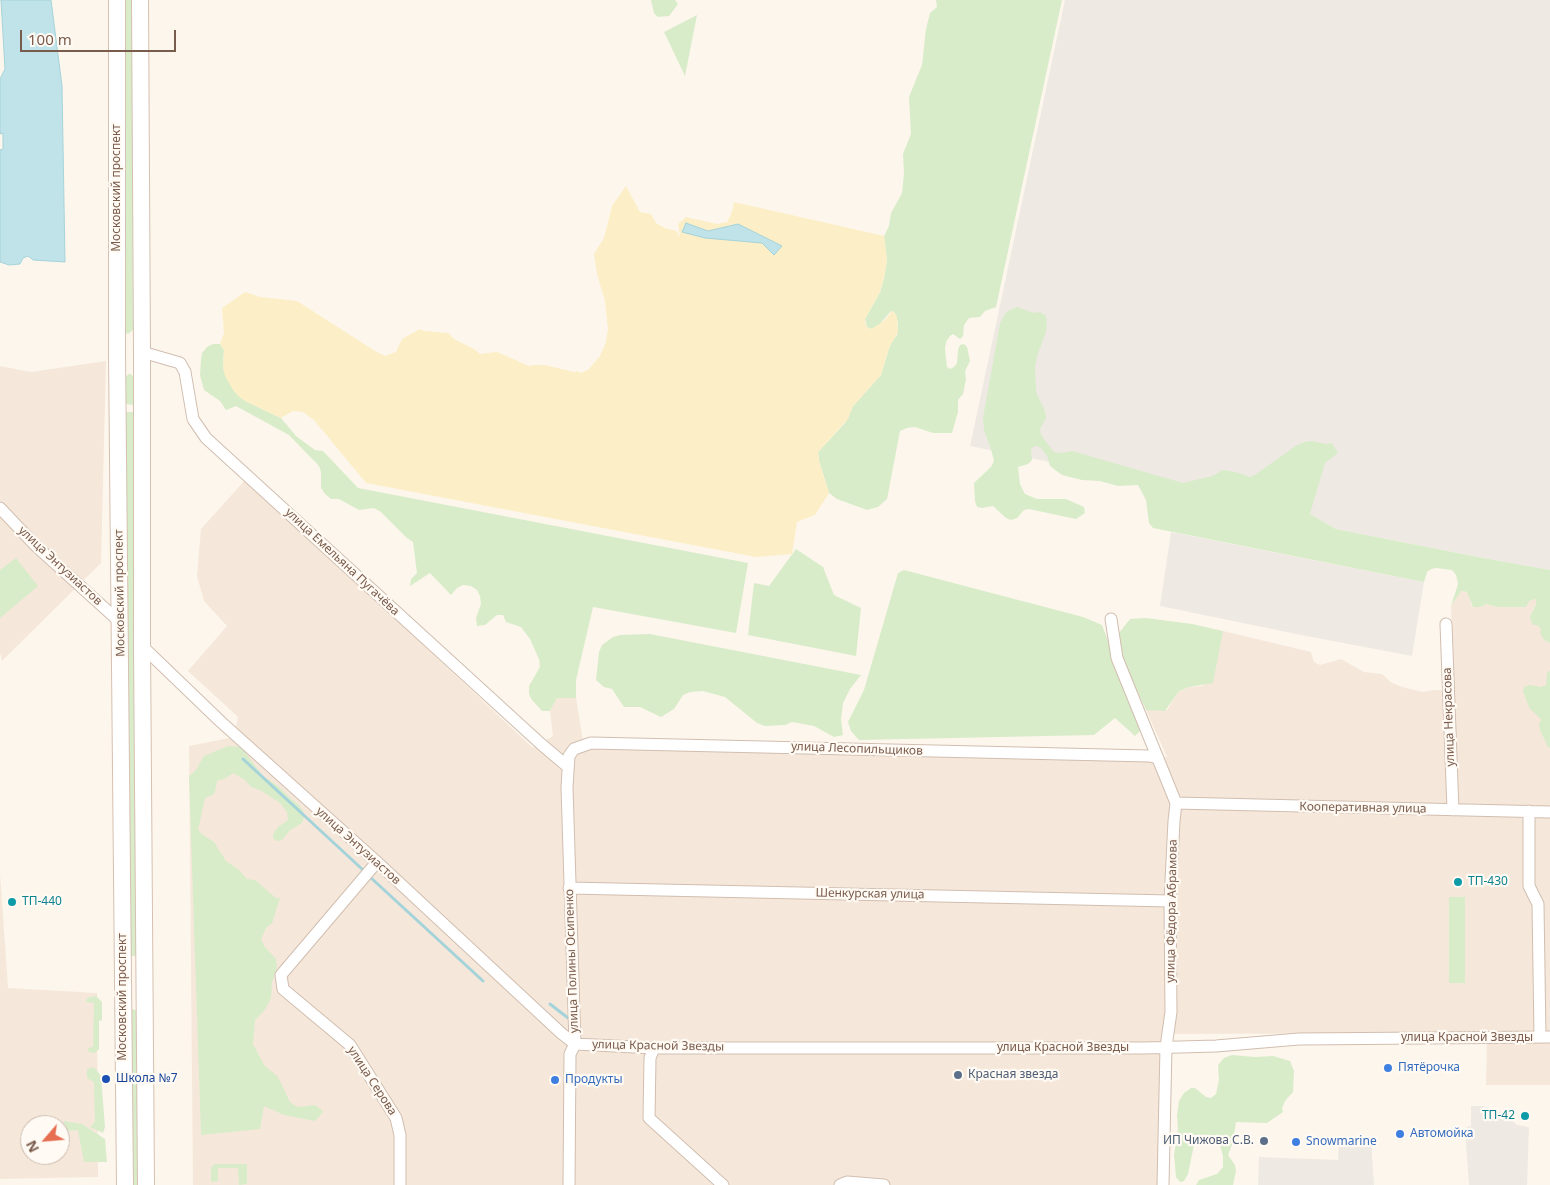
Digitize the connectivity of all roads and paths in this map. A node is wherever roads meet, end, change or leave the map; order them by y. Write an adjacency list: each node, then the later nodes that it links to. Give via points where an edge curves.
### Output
1 (117, 0): 3 (main road, Московский проспект)
2 (140, 0): 4 (main road, Московский проспект)
3 (117, 352): 4 (main road); 7 (main road, Московский проспект)
4 (142, 352): 9 (main road, Московский проспект); 11 (street, улица Емельяна Пугачёва, via 180,363 185,372 193,419 206,438)
5 (0, 508): 7 (street, улица Энтузиастов, via 37,547)
6 (1111, 619): 10 (street, улица Фёдора Абрамова, via 1117,658)
7 (121, 624): 19 (main road, Московский проспект)
8 (1446, 624): 13 (street, улица Некрасова)
9 (142, 646): 16 (street, улица Энтузиастов); 20 (main road, Московский проспект)
10 (1158, 758): 11 (street, улица Лесопильщиков, via 591,743 574,749); 12 (street, улица Фёдора Абрамова)
11 (567, 766): 17 (street, улица Полины Осипенко)
12 (1176, 803): 13 (street, Кооперативная улица); 18 (street, улица Фёдора Абрамова)
13 (1453, 810): 14 (street, Кооперативная улица)
14 (1529, 812): 15 (street, Кооперативная улица); 21 (street, via 1529,886 1538,904)
15 (1550, 812)
16 (377, 862): 22 (street, улица Энтузиастов); 27 (street, улица Серова, via 280,975 283,990 350,1045 396,1118 400,1134)
17 (569, 888): 18 (street, Шенкурская улица); 22 (street, улица Полины Осипенко)
18 (1170, 900): 23 (street, улица Фёдора Абрамова, via 1170,1012)
19 (123, 990): 20 (main road); 25 (main road, Московский проспект)
20 (144, 990): 26 (main road, Московский проспект)
21 (1545, 1037): 23 (street, улица Красной Звезды, via 1299,1039)
22 (575, 1044): 24 (street, улица Красной Звезды); 28 (street, улица Полины Осипенко, via 570,1054)
23 (1166, 1047): 24 (street, улица Красной Звезды); 32 (street, улица Фёдора Абрамова)
24 (654, 1048): 29 (street, via 650,1058 649,1118)
25 (125, 1185)
26 (146, 1185)
27 (400, 1185)
28 (569, 1185)
29 (723, 1185)
30 (840, 1185): 31 (street, via 846,1182)
31 (884, 1185)
32 (1162, 1185)

